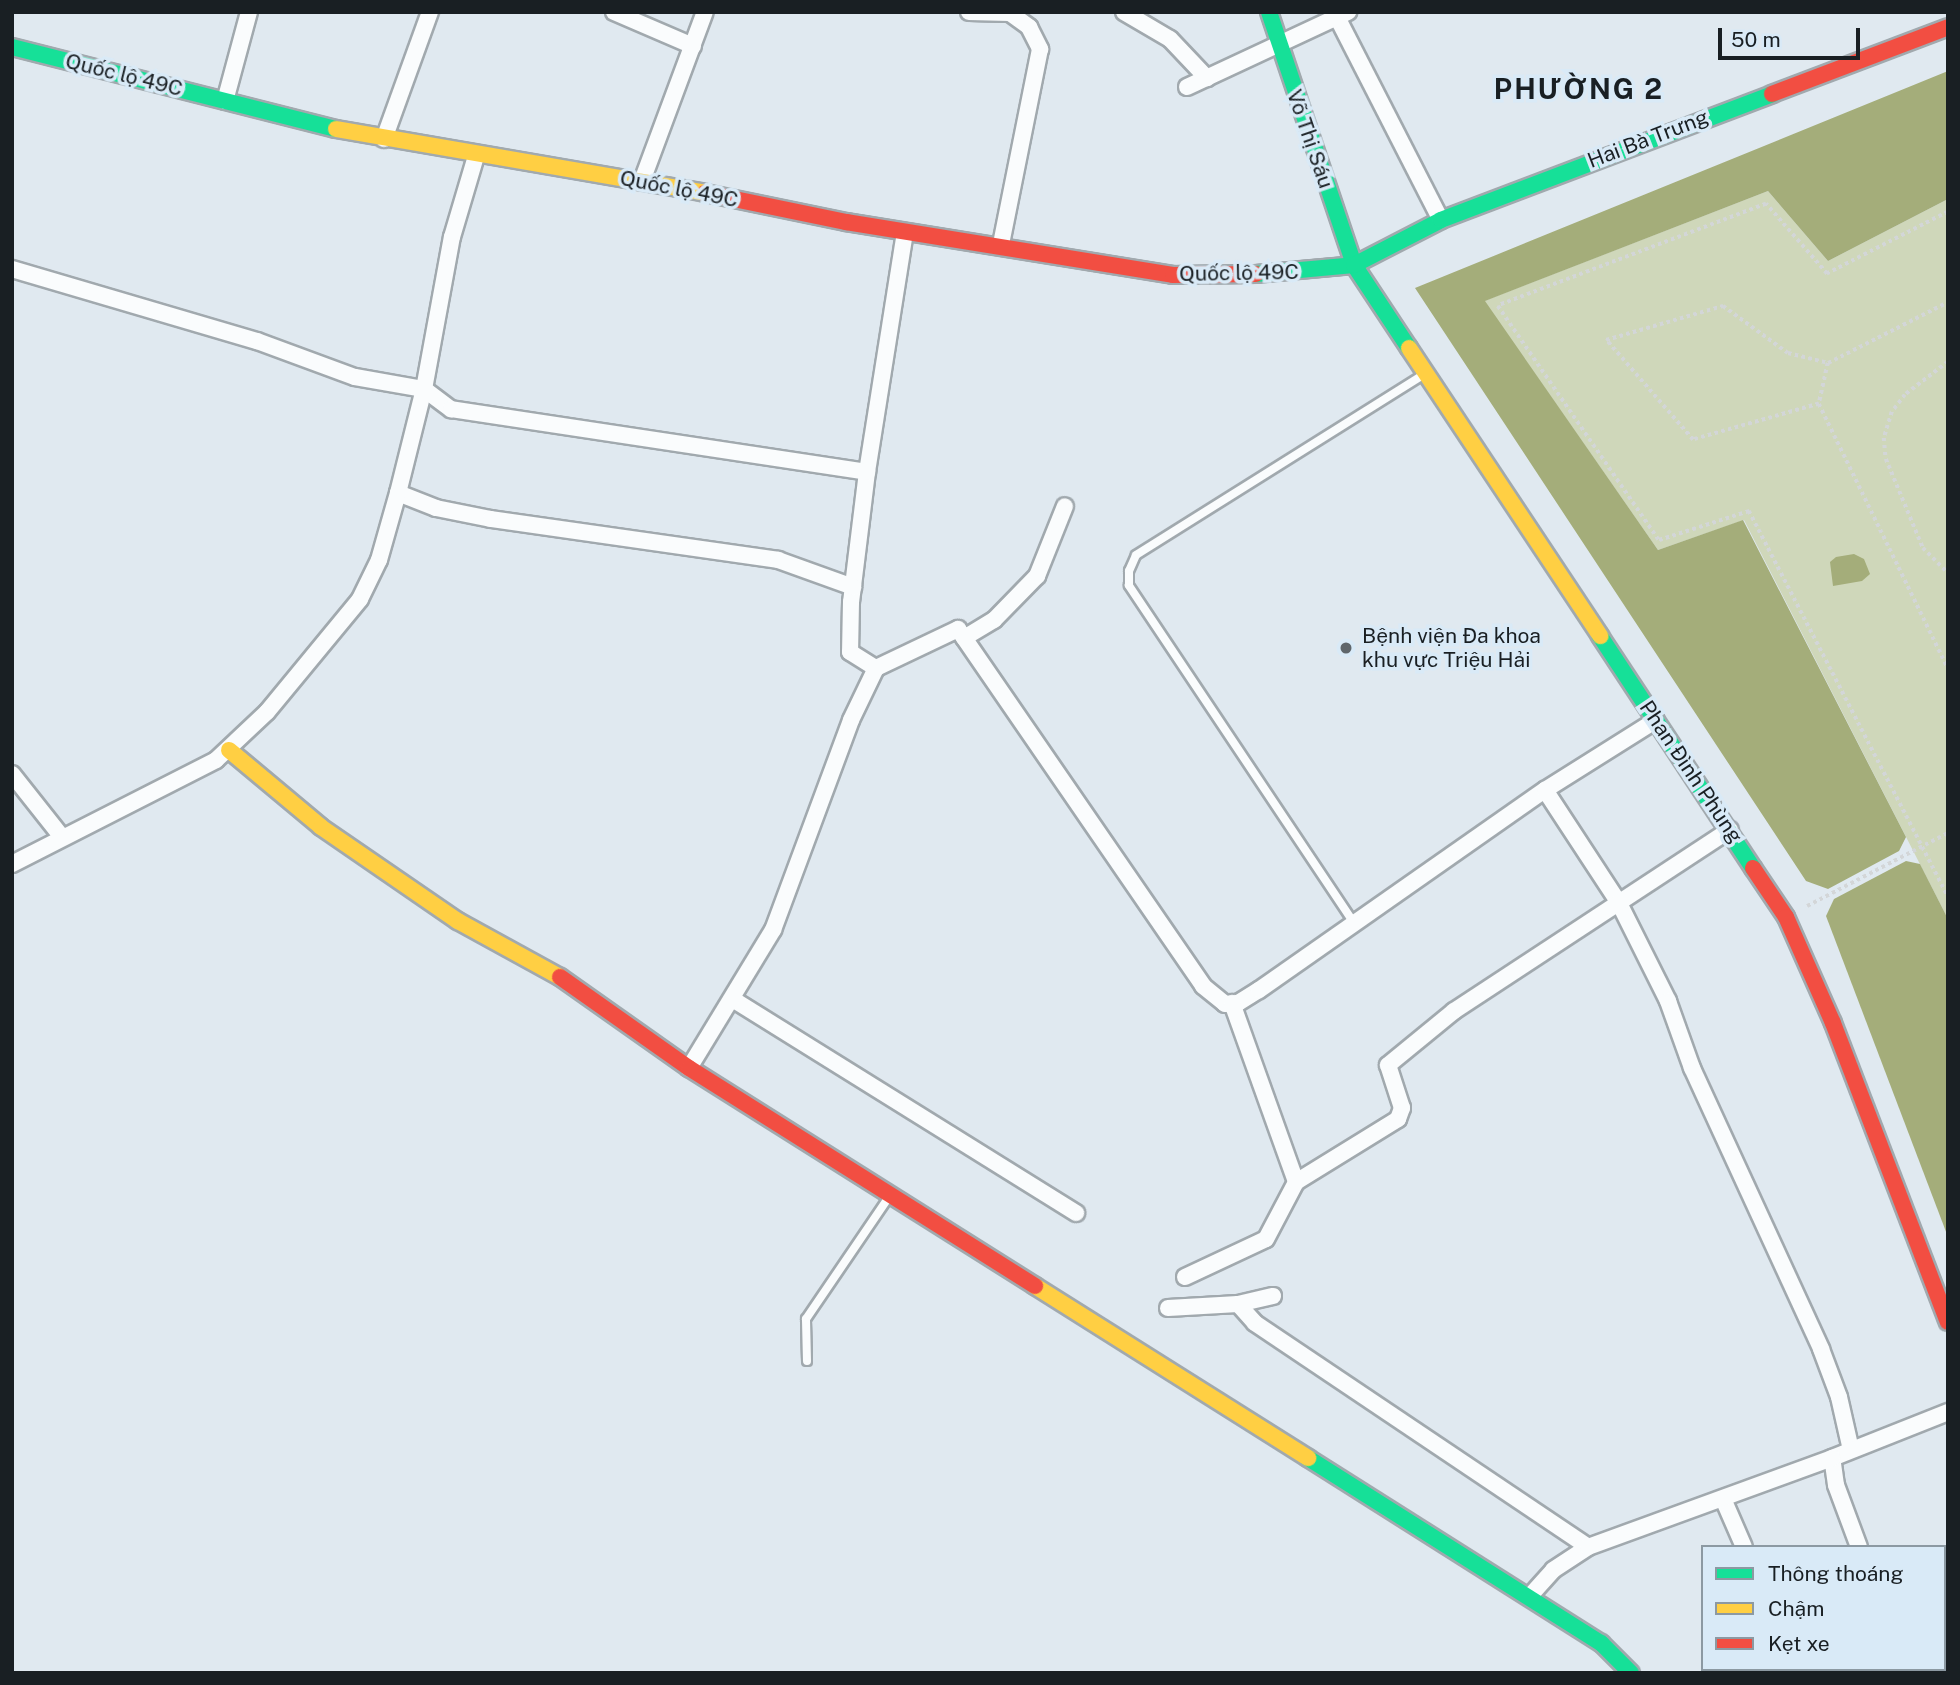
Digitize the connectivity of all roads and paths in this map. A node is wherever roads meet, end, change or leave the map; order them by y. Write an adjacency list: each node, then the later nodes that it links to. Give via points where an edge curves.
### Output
1 (249, 12): 16 (street)
2 (430, 12): 17 (street)
3 (614, 12): 12 (street)
4 (705, 12): 12 (street)
5 (968, 12): 8 (street)
6 (1124, 12): 14 (street, via 1170,39)
7 (1269, 12): 11 (main road, Võ Thị Sáu)
8 (1010, 13): 23 (street, via 1029,27 1040,49)
9 (1343, 15): 11 (street); 21 (street)
10 (1948, 27): 21 (main road, Hai Bà Trưng)
11 (1277, 45): 14 (street); 24 (main road, Võ Thị Sáu)
12 (693, 46): 19 (street)
13 (12, 47): 16 (main road, Quốc lộ 49C)
14 (1207, 78): 15 (street)
15 (1187, 87)
16 (225, 101): 17 (main road, Quốc lộ 49C)
17 (383, 139): 18 (main road, Quốc lộ 49C)
18 (475, 156): 19 (main road, Quốc lộ 49C); 30 (street, via 452,237)
19 (642, 181): 22 (main road, Quốc lộ 49C)
20 (1948, 212): 47 (path, via 1827,274 1766,204 1499,306 1659,540 1749,511)
21 (1441, 220): 24 (main road, Hai Bà Trưng)
22 (905, 232): 23 (main road, Quốc lộ 49C); 32 (street)
23 (1001, 244): 24 (main road, Quốc lộ 49C, via 1173,275 1280,274)
24 (1354, 265): 29 (main road, Phan Đình Phùng)
25 (14, 272): 30 (street, via 243,337 355,377)
26 (1948, 302): 28 (path)
27 (1948, 362): 35 (path, via 1905,395 1892,412 1884,438 1886,459 1923,548)
28 (1828, 363): 31 (path); 31 (path, via 1788,354 1723,306 1606,340 1693,440)
29 (1426, 373): 40 (main road, Phan Đình Phùng); 52 (lane, via 1136,555 1129,571 1129,586)
30 (424, 389): 32 (street, via 451,410); 33 (street)
31 (1819, 404): 39 (path)
32 (867, 472): 36 (street)
33 (398, 493): 36 (street, via 436,508 491,519 778,560); 41 (street, via 379,560 360,599 315,658)
34 (1065, 506): 37 (street, via 1037,576 994,620)
35 (1948, 573)
36 (853, 587): 38 (street, via 850,652)
37 (964, 638): 38 (street, via 958,629); 54 (street, via 1203,986 1225,1004)
38 (876, 668): 53 (street, via 851,720 782,911)
39 (1948, 669)
40 (1656, 720): 43 (street); 44 (main road, Phan Đình Phùng)
41 (229, 750): 46 (street, via 198,772); 55 (main road, via 332,835 458,921 573,984)
42 (12, 774): 46 (street)
43 (1545, 790): 51 (street); 52 (street)
44 (1730, 830): 51 (street); 63 (main road, Phan Đình Phùng, via 1786,917 1808,965)
45 (1948, 833): 47 (path)
46 (62, 837): 48 (street)
47 (1923, 846): 49 (path); 50 (path)
48 (12, 864)
49 (1831, 894)
50 (1948, 895)
51 (1619, 903): 56 (street, via 1454,1011 1388,1065 1400,1116); 66 (street, via 1668,1001 1692,1068 1811,1326 1839,1397)
52 (1354, 923): 54 (street, via 1259,990)
53 (734, 1000): 55 (street); 58 (street)
54 (1232, 1003): 56 (street)
55 (689, 1068): 57 (main road)
56 (1296, 1182): 59 (street, via 1283,1199 1271,1234)
57 (892, 1192): 64 (lane, via 807,1319); 72 (main road)
58 (1076, 1213)
59 (1185, 1276)
60 (1273, 1296): 61 (street)
61 (1238, 1304): 62 (street); 71 (street, via 1255,1323)
62 (1168, 1308)
63 (1948, 1322)
64 (807, 1361)
65 (1948, 1412): 66 (street)
66 (1851, 1450): 67 (street)
67 (1832, 1458): 68 (street); 70 (street, via 1836,1485)
68 (1724, 1501): 69 (street); 71 (street)
69 (1743, 1545)
70 (1857, 1545)
71 (1588, 1547): 72 (street, via 1553,1570)
72 (1529, 1597): 73 (main road, via 1601,1643)
73 (1631, 1673)

